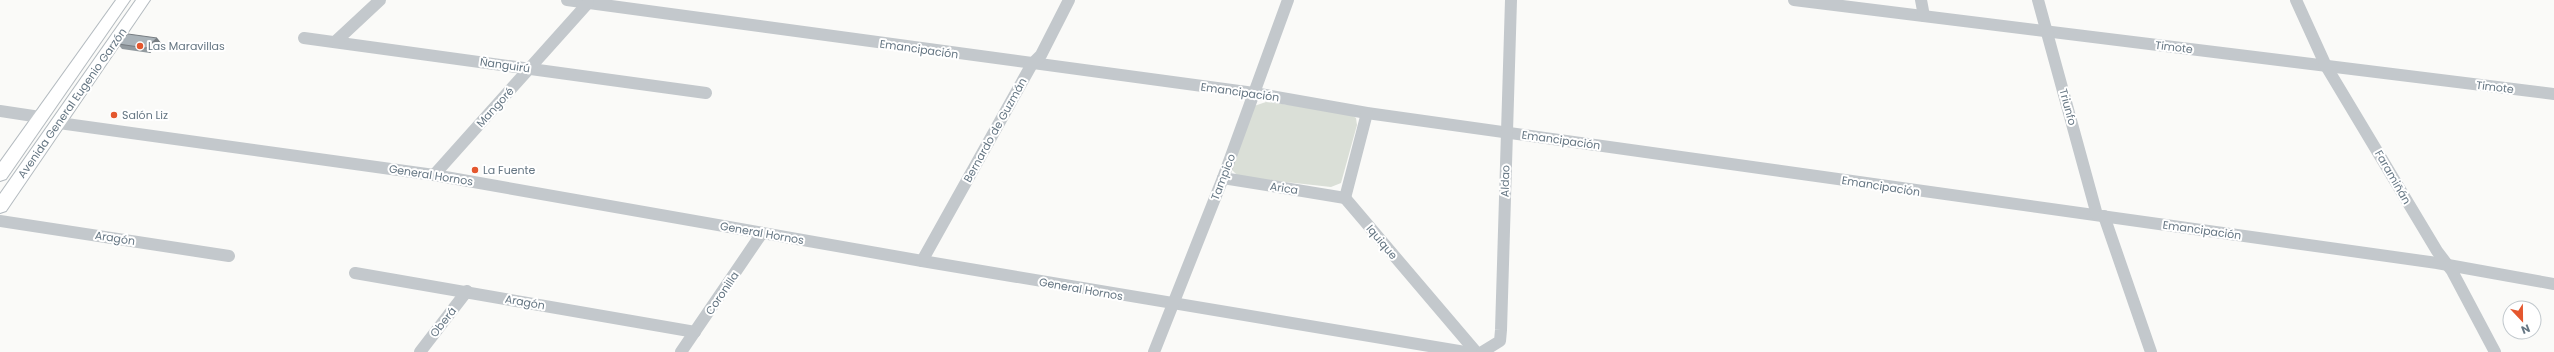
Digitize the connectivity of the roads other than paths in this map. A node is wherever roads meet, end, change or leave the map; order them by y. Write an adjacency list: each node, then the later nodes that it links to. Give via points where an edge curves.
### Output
1 (123, 0): 25 (main road, Avenida General Eugenio Garzón)
2 (143, 0): 26 (main road, Avenida General Eugenio Garzón)
3 (380, 0): 16 (street)
4 (567, 0): 12 (street, Emancipación)
5 (1069, 0): 17 (street, Bernardo de Guzmán, via 1041,55)
6 (1288, 0): 21 (street, Tampico)
7 (1511, 0): 27 (street, Aldao)
8 (1794, 0): 13 (street, Timote)
9 (1920, 0): 13 (street)
10 (2038, 0): 14 (street, Triunfo)
11 (2296, 0): 18 (street, Faramiñán)
12 (588, 3): 17 (street, Emancipación); 19 (street, Mangoré)
13 (1924, 16): 14 (street, Timote)
14 (2047, 31): 18 (street, Timote); 33 (street, Triunfo)
15 (304, 38): 16 (street, Ñanguirú)
16 (335, 42): 19 (street, Ñanguirú)
17 (1032, 64): 21 (street, Emancipación); 37 (street, Bernardo de Guzmán)
18 (2326, 66): 22 (street, Timote); 38 (street, Faramiñán)
19 (529, 68): 20 (street, Ñanguirú); 29 (street, Mangoré)
20 (706, 93)
21 (1254, 93): 24 (street, Emancipación); 30 (street, Tampico)
22 (2554, 94)
23 (0, 111): 25 (street)
24 (1367, 113): 27 (street, Emancipación); 31 (street)
25 (40, 117): 28 (main road, Avenida General Eugenio Garzón)
26 (58, 123): 29 (street, General Hornos); 32 (main road, Avenida General Eugenio Garzón)
27 (1507, 132): 33 (street, Emancipación); 49 (street, Aldao, via 1500,341)
28 (0, 175)
29 (434, 175): 35 (street, General Hornos)
30 (1223, 178): 31 (street, Arica); 42 (street, Tampico)
31 (1345, 198): 48 (street, Iquique)
32 (0, 207)
33 (2100, 216): 38 (street, Emancipación); 50 (street, Triunfo)
34 (0, 221): 36 (street, Aragón)
35 (762, 233): 37 (street, General Hornos); 43 (street, Coronilla)
36 (229, 256)
37 (922, 261): 42 (street, General Hornos)
38 (2447, 265): 40 (street, Emancipación); 51 (street, Faramiñán)
39 (355, 273): 41 (street, Aragón)
40 (2554, 284)
41 (467, 291): 43 (street, Aragón); 44 (street, Oberá)
42 (1172, 304): 46 (street, Tampico); 47 (street, General Hornos)
43 (695, 332): 45 (street, Coronilla)
44 (420, 352)
45 (681, 352)
46 (1154, 352)
47 (1465, 352)
48 (1476, 352)
49 (1482, 352)
50 (2151, 352)
51 (2495, 352)

